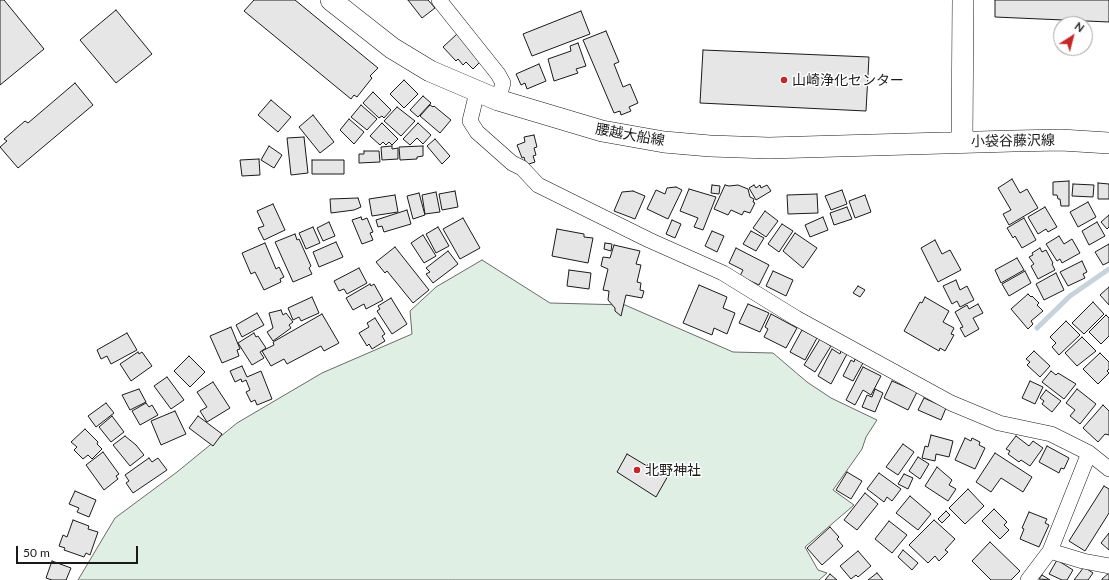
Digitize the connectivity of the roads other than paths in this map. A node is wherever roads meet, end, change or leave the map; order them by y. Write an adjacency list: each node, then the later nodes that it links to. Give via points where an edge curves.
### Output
1 (331, 0): 4 (main road, 腰越大船線, via 392,48 430,71)
2 (439, 0): 5 (street, via 504,83)
3 (963, 0): 6 (main road, 小袋谷藤沢線)
4 (477, 92): 5 (main road, 腰越大船線); 8 (street, via 470,121 477,132 512,163 522,168 538,185 723,273 796,318 951,403 999,422 1051,434)
5 (498, 100): 6 (main road, 腰越大船線, via 602,132 664,142 769,148)
6 (962, 142): 7 (main road, 小袋谷藤沢線, via 1061,140)
7 (1109, 143)
8 (1089, 453): 9 (street); 10 (street)
9 (1109, 469)
10 (1050, 551): 11 (street); 12 (street)
11 (1109, 566)
12 (1028, 580)

